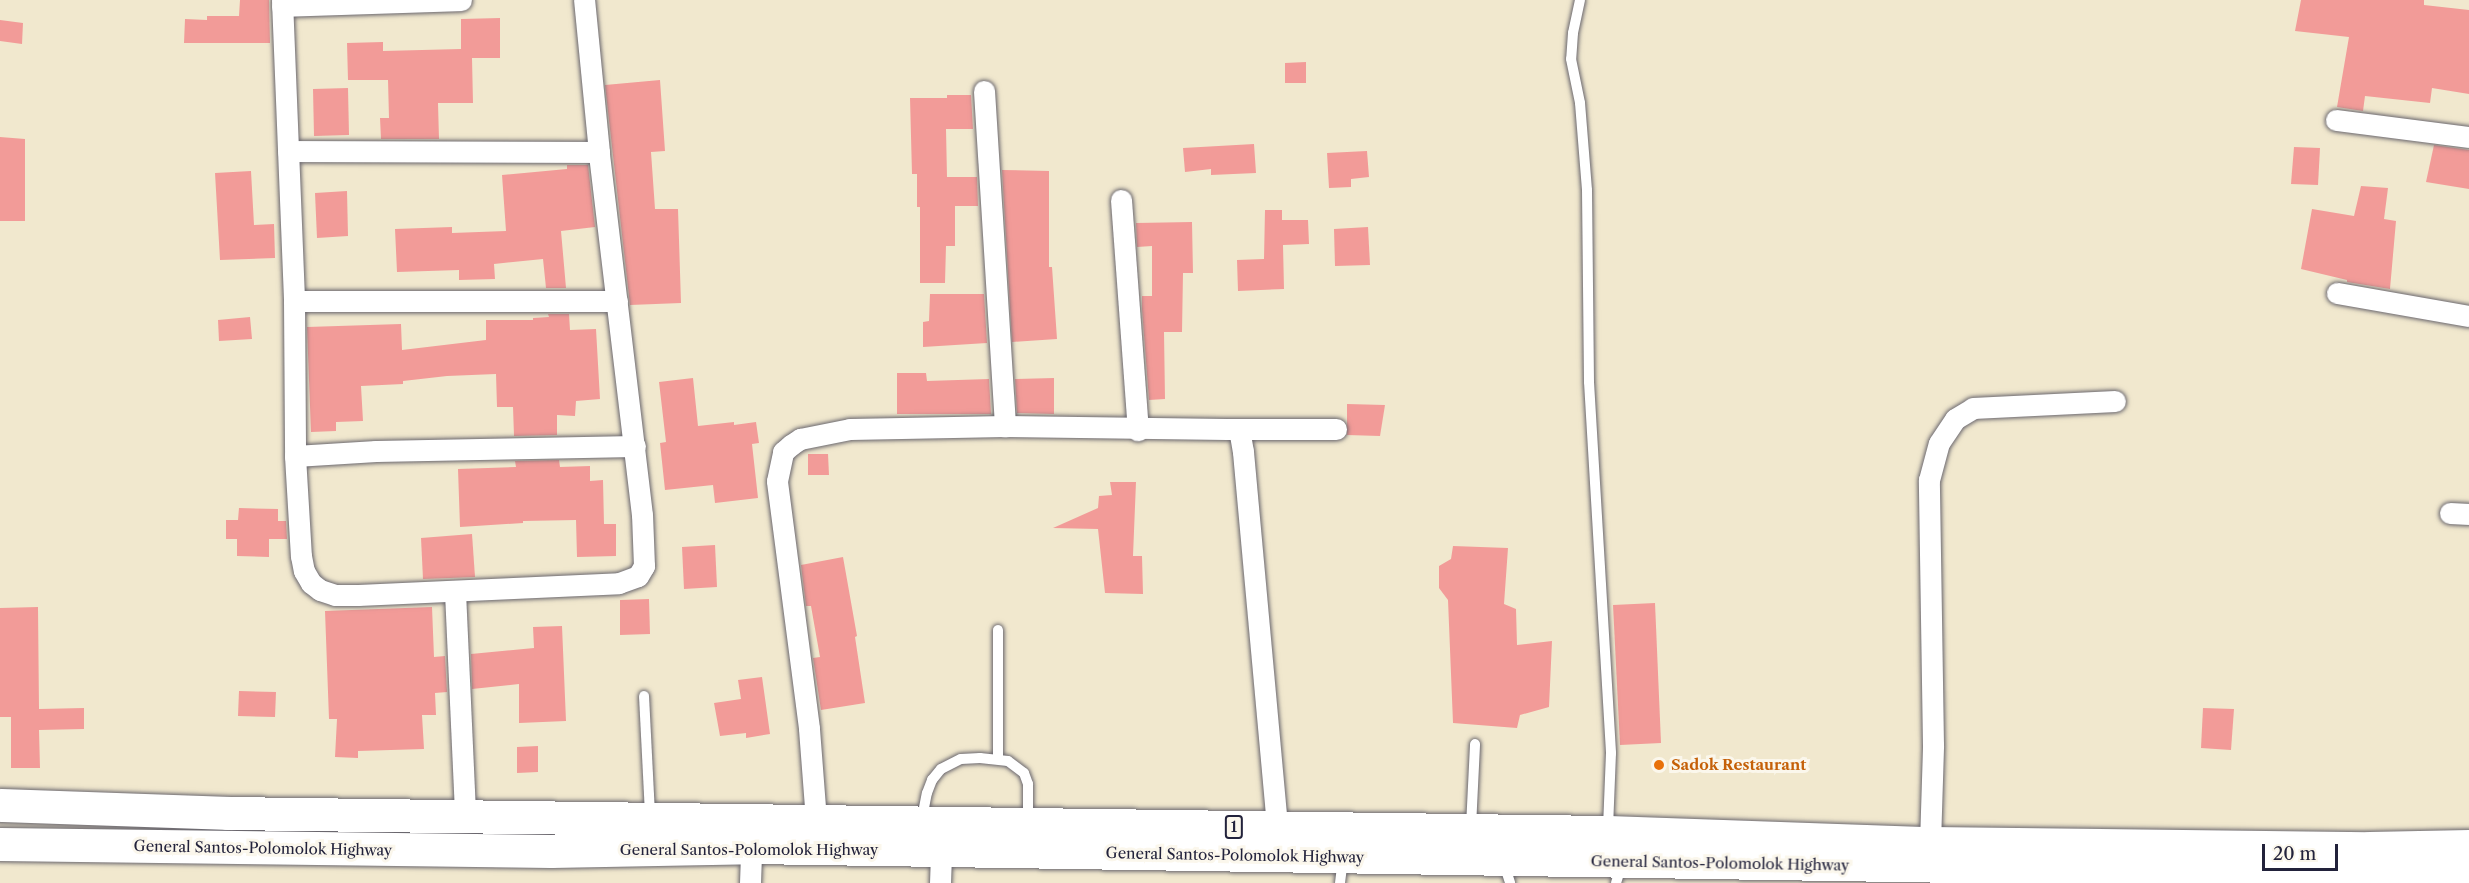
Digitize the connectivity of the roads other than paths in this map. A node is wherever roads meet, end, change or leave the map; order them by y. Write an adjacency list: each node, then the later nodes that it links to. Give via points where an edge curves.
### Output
1 (461, 0): 4 (street)
2 (584, 0): 9 (street)
3 (1580, 0): 35 (lane, via 1571,59 1580,103 1587,190 1589,382 1611,753)
4 (282, 3): 8 (street)
5 (984, 91): 16 (street)
6 (2336, 120): 7 (street)
7 (2469, 138)
8 (288, 151): 9 (street); 12 (street)
9 (599, 152): 13 (street)
10 (1121, 200): 19 (street)
11 (2337, 293): 14 (street)
12 (294, 301): 13 (street); 21 (street)
13 (617, 301): 20 (street)
14 (2469, 316)
15 (2115, 401): 36 (street, via 1973,408 1954,418 1939,443 1929,480 1933,745)
16 (1005, 426): 19 (street); 30 (street, via 850,429 800,439 783,452 777,481 809,728)
17 (1239, 429): 18 (street); 19 (street); 33 (street)
18 (1336, 429)
19 (1138, 430)
20 (635, 446): 21 (street); 22 (street, via 645,555 638,576 619,583)
21 (295, 456): 22 (street, via 302,556 311,583 335,594)
22 (455, 592): 28 (street)
23 (998, 630): 26 (lane)
24 (644, 696): 29 (lane)
25 (1475, 744): 34 (lane)
26 (998, 759): 31 (lane, via 961,759 941,769 927,793); 32 (lane, via 1024,773 1028,784)
27 (0, 805): 28 (highway, 1, via 228,813)
28 (465, 815): 29 (highway, 1)
29 (650, 819): 30 (highway, 1)
30 (816, 820): 31 (highway, 1)
31 (921, 822): 32 (highway, 1)
32 (1028, 824): 33 (highway, 1)
33 (1277, 828): 34 (highway, 1)
34 (1471, 830): 35 (highway, 1)
35 (1608, 832): 36 (highway, 1)
36 (1930, 843): 38 (highway, 1)
37 (0, 844): 39 (highway, General Santos-Polomolok Highway / 1, via 551,851)
38 (2469, 846)
39 (751, 848): 40 (highway, General Santos-Polomolok Highway / 1); 45 (street)
40 (940, 851): 41 (highway, General Santos-Polomolok Highway / 1); 46 (street)
41 (1342, 870): 42 (highway, General Santos-Polomolok Highway / 1)
42 (1507, 872): 43 (highway, General Santos-Polomolok Highway / 1)
43 (1619, 873): 44 (highway, General Santos-Polomolok Highway / 1, via 1897,870)
44 (2469, 874)
45 (750, 883)
46 (940, 883)

